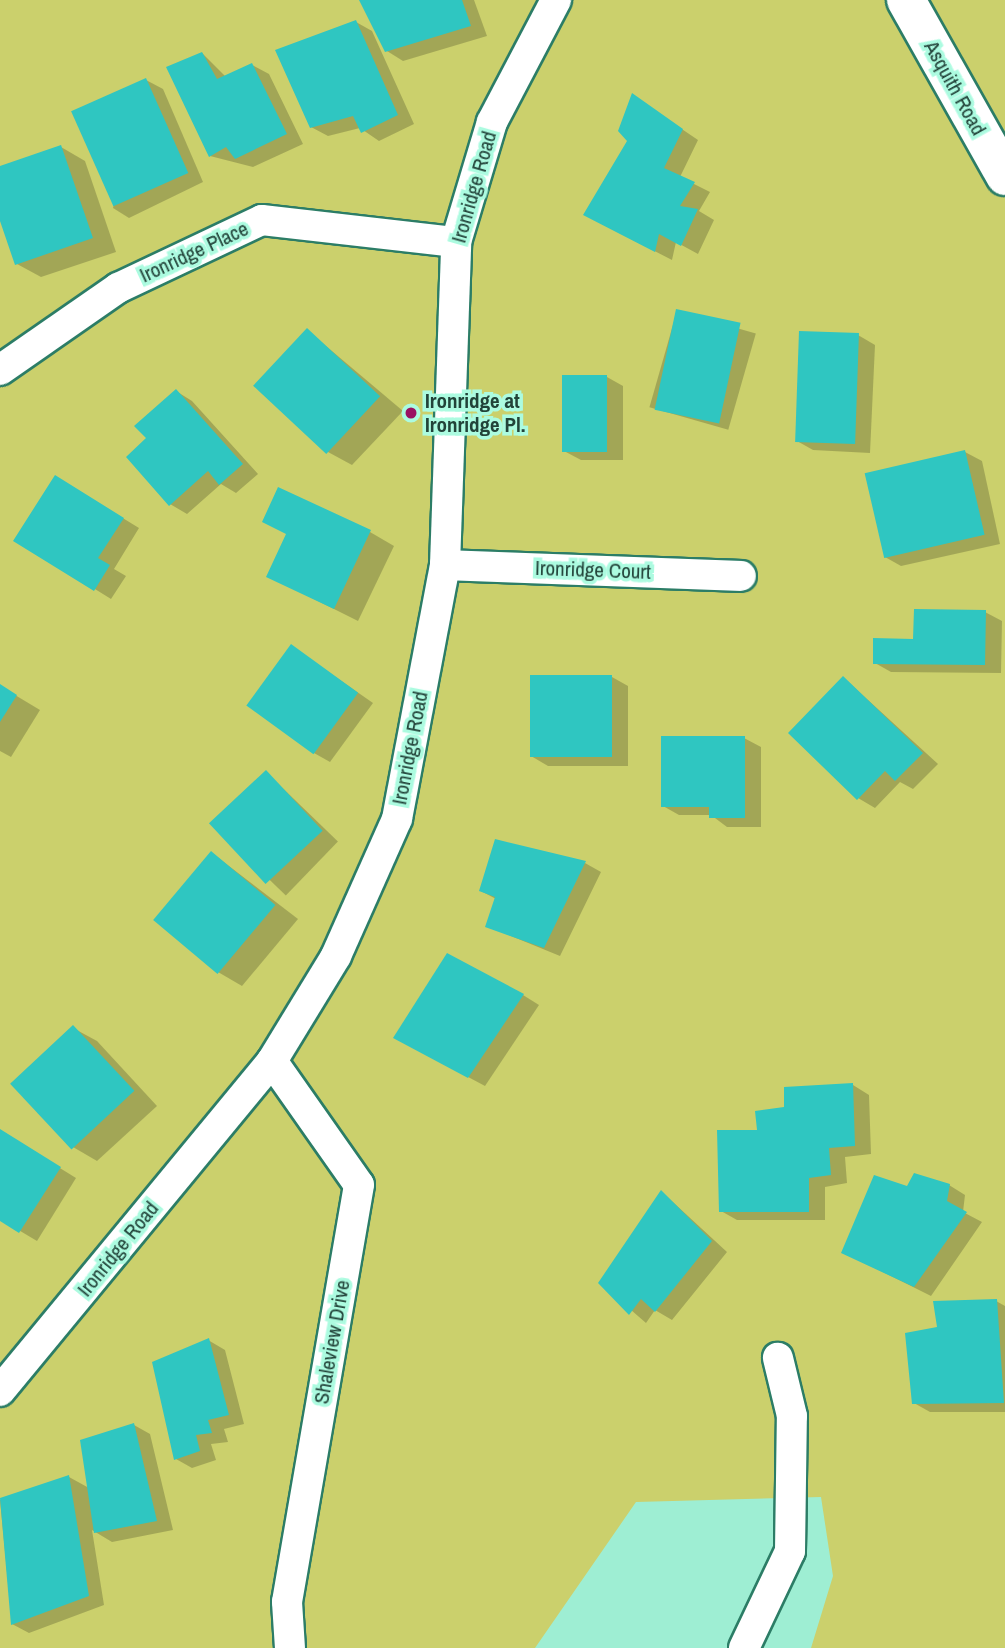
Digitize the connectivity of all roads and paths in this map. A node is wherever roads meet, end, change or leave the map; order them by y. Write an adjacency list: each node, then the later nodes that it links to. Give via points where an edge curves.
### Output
1 (556, 0): 4 (street, Ironridge Road, via 492,122)
2 (906, 0): 3 (street, Asquith Road)
3 (1005, 176)
4 (456, 242): 5 (street, Ironridge Place, via 262,220 118,288); 6 (street, Ironridge Road)
5 (0, 370)
6 (445, 565): 7 (street, Ironridge Court); 8 (street, Ironridge Road, via 397,819 336,956)
7 (741, 576)
8 (272, 1061): 10 (street, Ironridge Road); 11 (street, Shaleview Drive, via 359,1185 287,1602)
9 (778, 1358): 12 (street, via 792,1416 790,1551)
10 (0, 1391)
11 (289, 1648)
12 (744, 1648)

